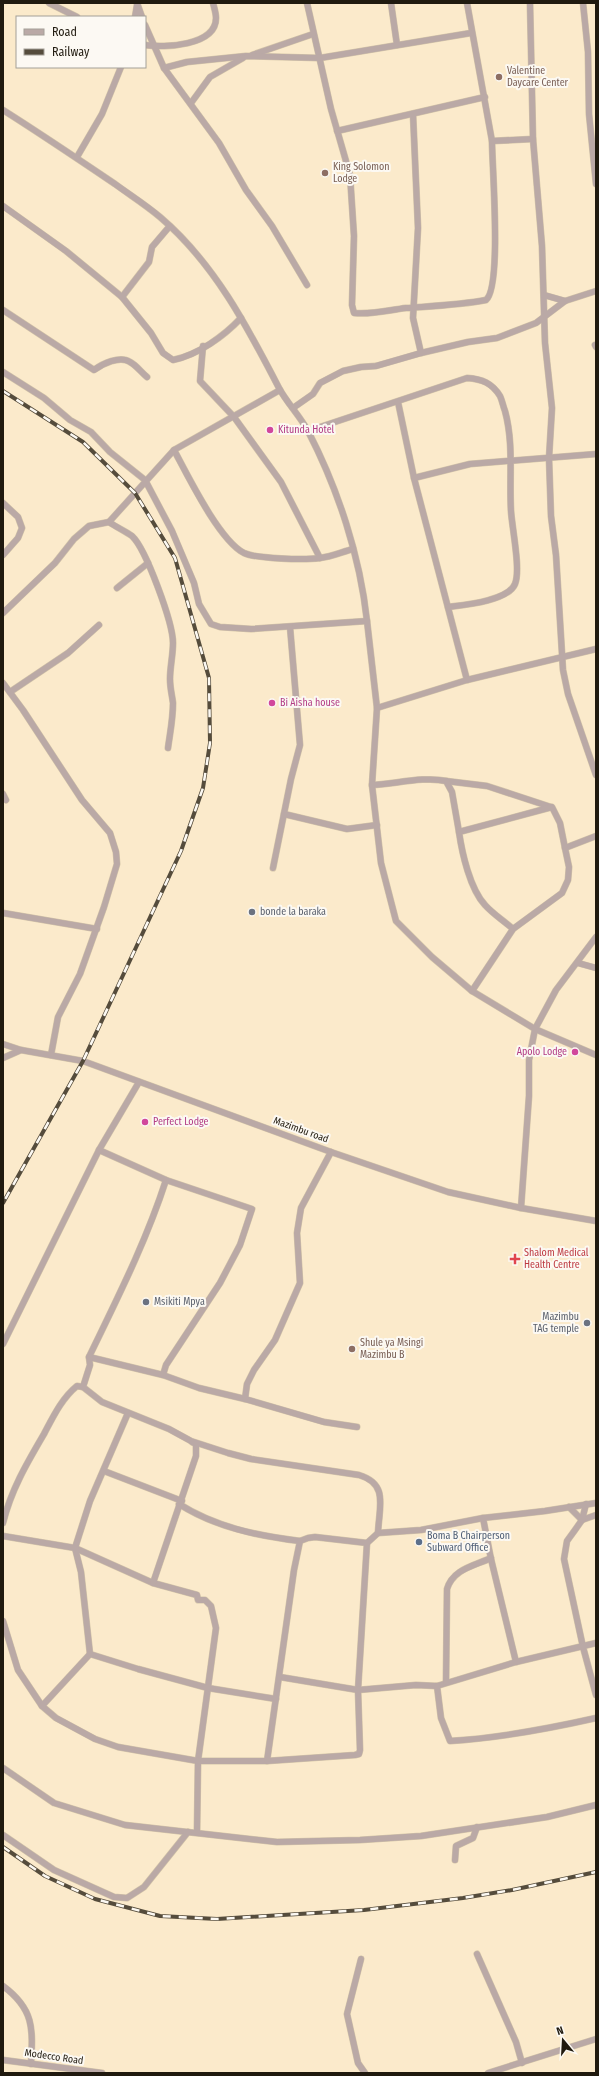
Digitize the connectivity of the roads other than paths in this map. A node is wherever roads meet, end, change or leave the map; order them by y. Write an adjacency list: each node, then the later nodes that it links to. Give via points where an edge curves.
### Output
1 (50, 3): 9 (street)
2 (213, 3): 17 (street, via 216,18 214,26 204,37 180,45)
3 (307, 3): 14 (street)
4 (391, 3): 16 (street)
5 (467, 3): 13 (street)
6 (530, 3): 29 (street)
7 (583, 3): 19 (street)
8 (137, 4): 10 (street); 11 (street)
9 (75, 16)
10 (135, 16)
11 (142, 16)
12 (146, 28): 17 (street)
13 (471, 33): 16 (street); 24 (street)
14 (313, 34): 20 (street); 21 (street)
15 (146, 45): 17 (street)
16 (397, 45): 21 (street)
17 (153, 46): 23 (street)
18 (596, 51): 19 (street)
19 (588, 52): 32 (street, via 589,114)
20 (246, 56): 21 (street); 23 (street, via 187,62); 25 (street, via 210,77)
21 (320, 58): 28 (street)
22 (121, 68): 31 (street, via 102,114)
23 (164, 68): 25 (street)
24 (485, 97): 27 (street); 30 (street)
25 (191, 103): 35 (street)
26 (3, 110): 31 (street)
27 (413, 114): 28 (street); 40 (street, via 418,228)
28 (337, 131): 40 (street, via 350,175 354,236 354,313)
29 (533, 139): 30 (street); 37 (street)
30 (492, 141): 40 (street, via 496,254 491,294 486,300 471,303)
31 (77, 157): 34 (street, via 146,206)
32 (596, 184)
33 (3, 206): 38 (street, via 66,251)
34 (169, 227): 38 (street, via 152,246 149,262); 43 (street, via 210,270)
35 (307, 284)
36 (596, 291): 39 (street)
37 (544, 295): 39 (street); 42 (street)
38 (122, 297): 44 (street, via 151,333 163,353 173,360 185,358)
39 (565, 301): 42 (street)
40 (415, 308): 45 (street, via 413,318)
41 (3, 310): 47 (street, via 94,370 116,360 129,360)
42 (545, 315): 45 (street, via 536,323 497,338); 55 (street, via 545,343 552,408)
43 (241, 318): 44 (street, via 228,331); 48 (street)
44 (203, 346): 51 (street, via 200,381)
45 (421, 353): 50 (street, via 376,366 343,371 320,383 313,394)
46 (3, 372): 58 (street, via 91,432 110,452)
47 (147, 377)
48 (280, 390): 50 (street); 51 (street)
49 (398, 402): 52 (street); 56 (street, via 467,378 481,379 501,397 508,424); 57 (street)
50 (293, 408): 52 (street)
51 (234, 417): 53 (street); 63 (street, via 254,441 281,482)
52 (308, 431): 61 (street, via 334,490)
53 (174, 450): 58 (street); 63 (street, via 216,524 243,552 260,557)
54 (596, 454): 55 (street)
55 (549, 458): 56 (street); 72 (street, via 551,516)
56 (511, 462): 57 (street, via 470,464); 66 (street, via 515,584 502,596)
57 (414, 478): 66 (street)
58 (145, 480): 60 (street); 70 (street, via 172,531 194,583 204,616 211,624 233,628)
59 (3, 503): 62 (street, via 18,517 22,528 18,538)
60 (109, 522): 64 (street, via 132,536); 67 (street, via 90,526 74,539 55,563)
61 (353, 549): 63 (street); 68 (street, via 363,588)
62 (3, 555)
63 (320, 558)
64 (148, 563): 65 (street); 77 (street, via 163,603 173,643 170,661 172,727)
65 (117, 588)
66 (448, 607): 73 (street)
67 (3, 613)
68 (366, 621): 70 (street); 76 (street)
69 (99, 625): 75 (street, via 68,653)
70 (290, 627): 82 (street, via 300,745)
71 (596, 649): 72 (street)
72 (563, 658): 73 (street); 78 (street, via 568,694)
73 (467, 680): 76 (street)
74 (3, 683): 75 (street)
75 (10, 692): 89 (street, via 82,800 113,840 117,864)
76 (377, 708): 80 (street)
77 (168, 748)
78 (596, 775)
79 (446, 781): 80 (street, via 422,780); 81 (street, via 487,786); 84 (street, via 452,792)
80 (372, 785): 83 (street)
81 (552, 807): 84 (street); 86 (street, via 560,823)
82 (284, 814): 83 (street, via 347,829); 87 (street)
83 (377, 825): 94 (street, via 381,862 396,921 432,957)
84 (459, 832): 90 (street, via 462,854 471,881 484,904)
85 (596, 836): 86 (street)
86 (566, 848): 90 (street, via 568,880 562,892)
87 (273, 868)
88 (3, 913): 89 (street)
89 (96, 929): 98 (street, via 80,974 58,1018)
90 (513, 929): 94 (street)
91 (596, 937): 92 (street)
92 (578, 963): 93 (street); 95 (street, via 556,990)
93 (596, 968)
94 (472, 991): 95 (street)
95 (536, 1029): 99 (street); 105 (street, via 529,1060)
96 (3, 1044): 97 (street, Mazimbu road)
97 (21, 1050): 98 (street, Mazimbu road); 100 (street)
98 (51, 1055): 101 (street, Mazimbu road, via 83,1061)
99 (596, 1055)
100 (3, 1058)
101 (139, 1082): 102 (street); 103 (street, Mazimbu road)
102 (99, 1150): 104 (street); 107 (street)
103 (331, 1152): 105 (street, Mazimbu road, via 448,1192); 111 (street, via 301,1208 297,1233 300,1283 275,1340 247,1384)
104 (166, 1180): 108 (street, via 128,1277); 109 (street, via 252,1209 240,1245 220,1283 166,1365)
105 (521, 1208): 106 (street, Mazimbu road)
106 (596, 1221)
107 (3, 1344)
108 (89, 1357): 109 (street); 110 (street, via 90,1365)
109 (164, 1375): 111 (street, via 199,1388)
110 (83, 1387): 112 (street, via 102,1402); 123 (street, via 77,1386 70,1392 51,1421 15,1485)
111 (245, 1399): 113 (street, via 324,1422)
112 (128, 1413): 114 (street, via 169,1429); 115 (street)
113 (357, 1427)
114 (191, 1441): 116 (street, via 196,1444 197,1453); 124 (street, via 251,1459 368,1478 376,1484 379,1492)
115 (104, 1471): 116 (street); 128 (street, via 90,1501)
116 (180, 1503): 126 (street, via 195,1514 234,1529); 130 (street)
117 (596, 1503): 118 (street)
118 (586, 1504): 119 (street); 122 (street)
119 (569, 1507): 121 (street); 122 (street)
120 (596, 1515): 122 (street)
121 (483, 1518): 124 (street, via 421,1530); 129 (street)
122 (582, 1520): 133 (street, via 567,1541 564,1559)
123 (3, 1523)
124 (378, 1533): 127 (street)
125 (3, 1536): 128 (street)
126 (300, 1541): 127 (street, via 315,1537); 136 (street)
127 (367, 1543): 140 (street)
128 (74, 1548): 130 (street); 134 (street, via 81,1572)
129 (491, 1558): 135 (street); 137 (street, via 456,1573 449,1581)
130 (153, 1583): 139 (street, via 197,1595 198,1600 206,1600 211,1606 216,1628)
131 (3, 1621): 143 (street, via 18,1670)
132 (596, 1643): 133 (street)
133 (582, 1647): 135 (street); 141 (street)
134 (90, 1654): 139 (street); 143 (street)
135 (516, 1662): 137 (street)
136 (280, 1677): 140 (street); 142 (street)
137 (446, 1682): 138 (street)
138 (437, 1686): 140 (street, via 416,1685); 144 (street, via 441,1718 450,1741 488,1739 533,1732)
139 (208, 1688): 142 (street); 145 (street)
140 (358, 1690): 146 (street, via 362,1744 359,1754)
141 (596, 1695)
142 (276, 1699): 146 (street)
143 (42, 1706): 145 (street, via 56,1718 118,1747)
144 (596, 1718)
145 (198, 1761): 146 (street); 151 (street)
146 (267, 1761)
147 (3, 1768): 150 (street, via 54,1803 90,1816 126,1825)
148 (596, 1806): 149 (street, via 547,1817)
149 (477, 1827): 151 (street, via 360,1840 276,1842); 153 (street, via 473,1838 456,1846)
150 (188, 1832): 151 (street); 152 (street, via 144,1887 127,1898 114,1897 54,1870)
151 (197, 1832)
152 (3, 1835)
153 (455, 1860)
154 (477, 1954): 159 (street, via 516,2042)
155 (361, 1960): 163 (street, via 347,2014 358,2063)
156 (3, 1986): 160 (street, via 22,2004 28,2014 32,2037)
157 (596, 2039): 159 (street)
158 (3, 2060): 160 (street, Modecco Road)
159 (522, 2063): 164 (street)
160 (31, 2064): 161 (street, Modecco Road)
161 (54, 2070): 162 (street, Modecco Road)
162 (102, 2073)
163 (365, 2073)
164 (488, 2073)

